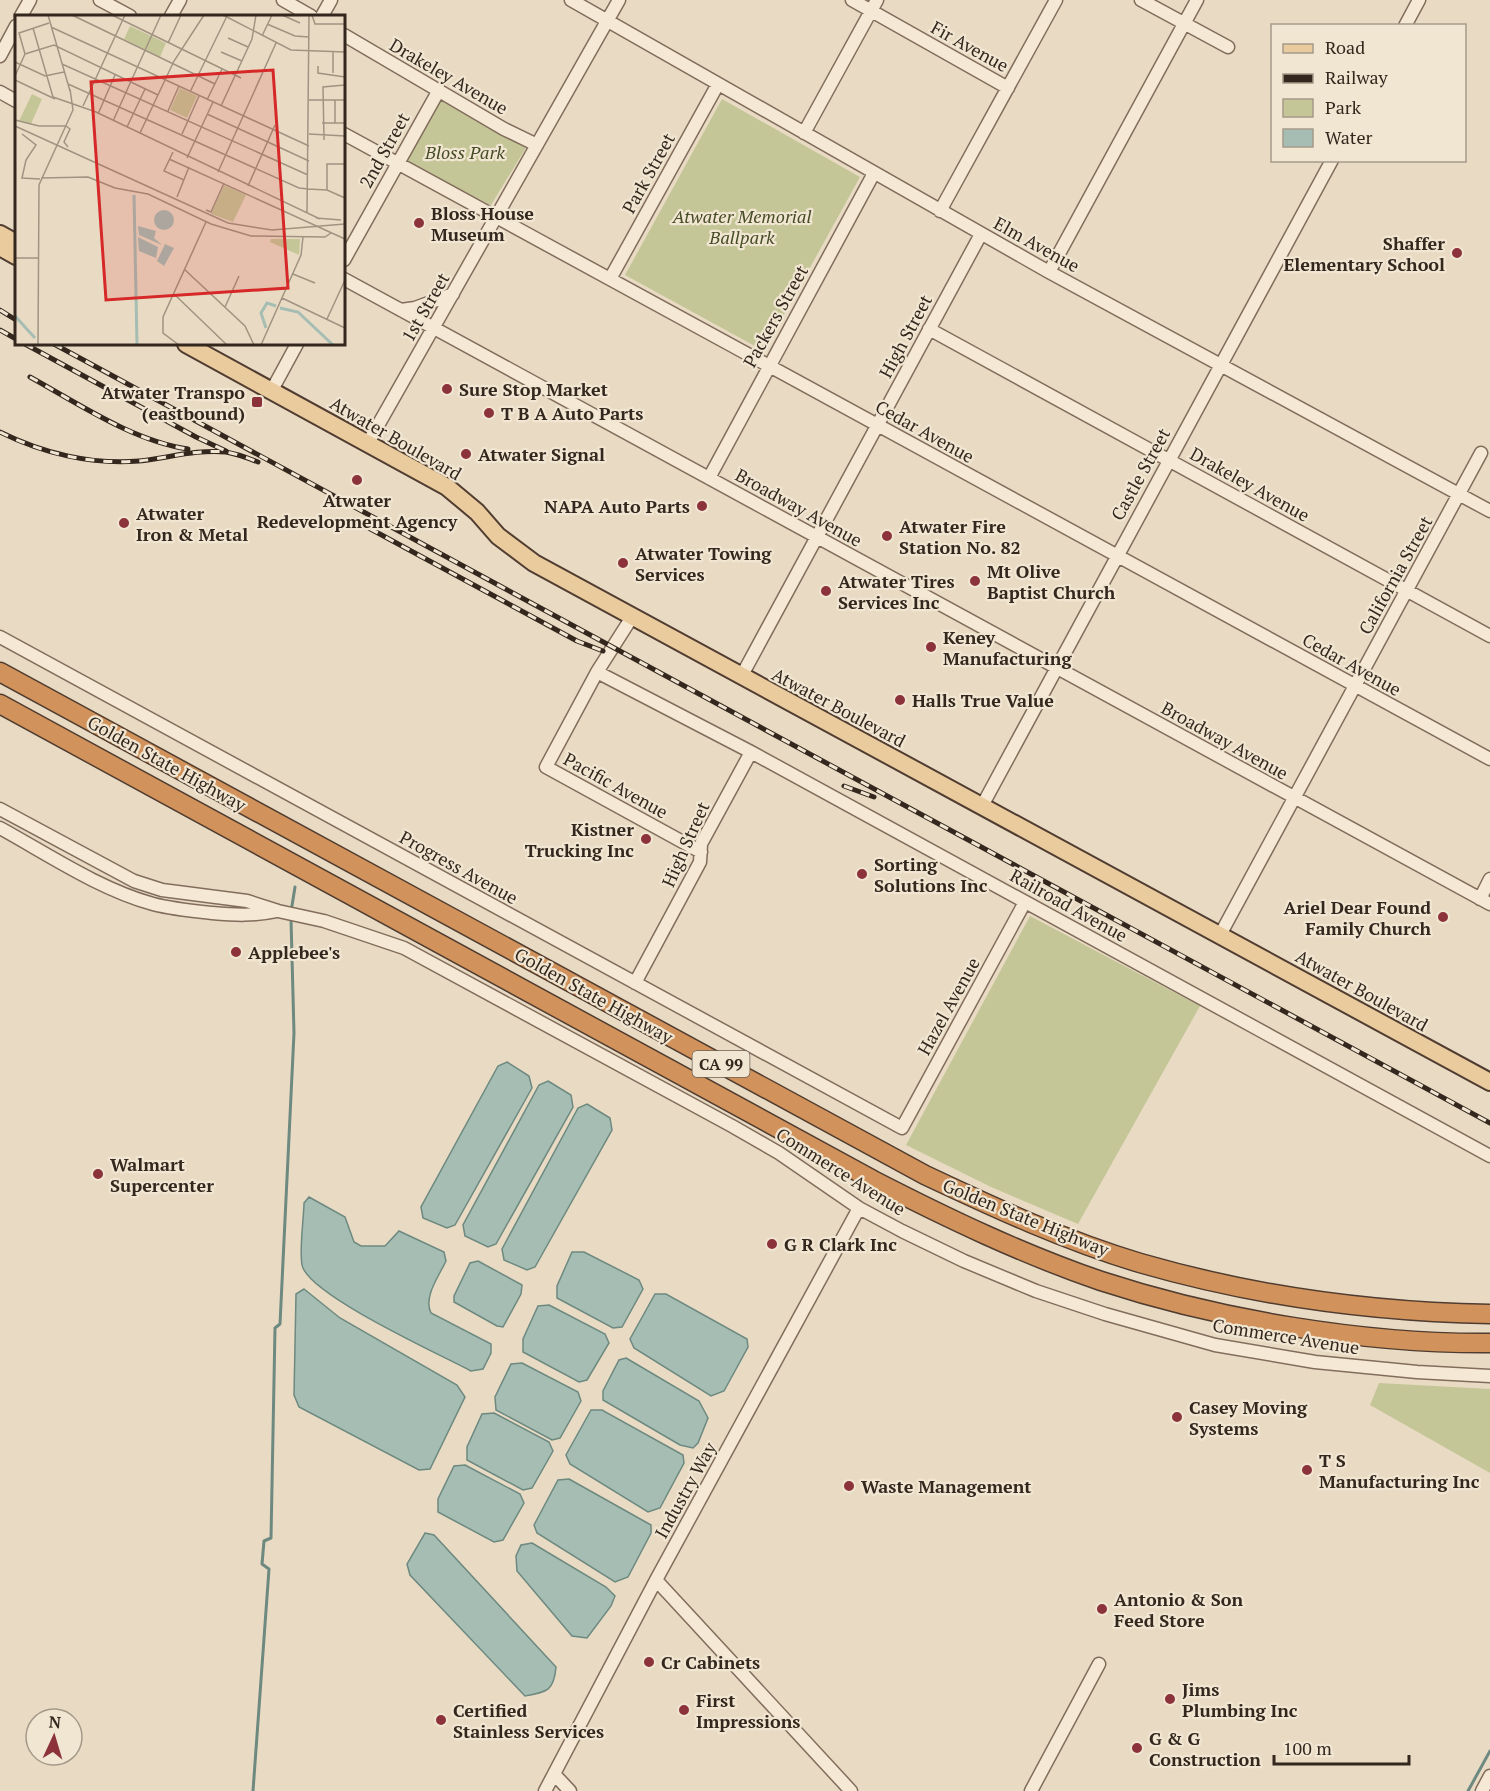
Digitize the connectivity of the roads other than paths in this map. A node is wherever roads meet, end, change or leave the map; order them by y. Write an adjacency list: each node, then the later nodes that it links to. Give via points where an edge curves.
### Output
1 (30, 0): 14 (street)
2 (100, 0): 15 (street)
3 (180, 0): 16 (street)
4 (283, 0): 17 (street)
5 (331, 0): 18 (street)
6 (571, 0): 19 (street, Elm Avenue)
7 (619, 0): 19 (street, 1st Street)
8 (852, 0): 13 (street, Fir Avenue)
9 (1056, 0): 27 (street)
10 (1141, 0): 20 (street)
11 (1197, 0): 20 (street)
12 (1419, 0): 21 (street)
13 (874, 5): 27 (street, Fir Avenue); 31 (street)
14 (22, 15)
15 (127, 15)
16 (172, 15)
17 (309, 15)
18 (323, 15)
19 (607, 21): 26 (street, Elm Avenue); 33 (street, 1st Street)
20 (1184, 24): 24 (street); 45 (street)
21 (1407, 24)
22 (15, 28): 25 (street)
23 (345, 36): 28 (street, Drakeley Avenue)
24 (1228, 47)
25 (0, 56)
26 (718, 84): 31 (street, Elm Avenue); 46 (street, Park Street)
27 (1008, 88): 37 (street)
28 (439, 90): 33 (street, Drakeley Avenue); 35 (street, 2nd Street)
29 (0, 92): 30 (street)
30 (15, 100)
31 (804, 133): 36 (street, Elm Avenue)
32 (345, 135): 35 (street, Cedar Avenue)
33 (537, 145): 38 (street, 1st Street)
34 (1331, 162): 54 (street, Castle Street)
35 (397, 164): 38 (street, Cedar Avenue); 44 (street, 2nd Street)
36 (874, 173): 37 (street, Elm Avenue); 55 (street, Packers Street)
37 (940, 211): 40 (street, Elm Avenue)
38 (496, 218): 46 (street, Cedar Avenue); 48 (street, 1st Street)
39 (0, 234): 41 (main road)
40 (981, 234): 45 (street, Elm Avenue); 51 (street, High Street)
41 (15, 242)
42 (0, 248): 43 (main road)
43 (15, 256)
44 (345, 258)
45 (1049, 272): 54 (street, Elm Avenue)
46 (610, 279): 55 (street, Cedar Avenue)
47 (345, 280): 49 (street, Broadway Avenue)
48 (453, 294): 49 (street); 50 (street, 1st Street)
49 (401, 310): 50 (street, Broadway Avenue)
50 (434, 328): 58 (street, 1st Street); 61 (street, Broadway Avenue)
51 (929, 329): 57 (street, High Street); 60 (street, Drakeley Avenue)
52 (188, 345): 56 (main road, Atwater Boulevard)
53 (296, 345): 56 (street)
54 (1221, 365): 60 (street, Castle Street); 62 (street, Elm Avenue)
55 (768, 366): 57 (street, Cedar Avenue); 61 (street, Packers Street)
56 (272, 390): 58 (main road, Atwater Boulevard)
57 (877, 425): 64 (street, High Street); 65 (street, Cedar Avenue)
58 (368, 443): 67 (main road, Atwater Boulevard, via 447,487 498,536 534,563)
59 (1481, 453): 62 (street, California Street)
60 (1168, 461): 65 (street, Castle Street); 66 (street, Drakeley Avenue)
61 (709, 478): 64 (street, Broadway Avenue)
62 (1459, 495): 63 (street, Elm Avenue); 66 (street, California Street)
63 (1490, 512)
64 (816, 537): 70 (street, Broadway Avenue); 73 (street, High Street)
65 (1116, 556): 70 (street, Castle Street); 74 (street, Cedar Avenue)
66 (1407, 591): 68 (street, Drakeley Avenue); 74 (street, California Street)
67 (632, 617): 72 (street); 73 (main road, Atwater Boulevard)
68 (1490, 636)
69 (0, 637): 88 (street, Progress Avenue)
70 (1056, 668): 78 (street, Broadway Avenue); 79 (street, Castle Street)
71 (0, 672): 93 (highway, Golden State Highway / CA 99, via 981,1202 1138,1262 1203,1280 1344,1305)
72 (597, 672): 76 (street, Railroad Avenue); 82 (street, Pacific Avenue, via 546,767)
73 (741, 676): 79 (main road, Atwater Boulevard)
74 (1355, 686): 77 (street, Cedar Avenue); 78 (street, California Street)
75 (0, 704): 94 (highway, Golden State Highway / CA 99, via 862,1174 1006,1244 1102,1281 1178,1303 1275,1324 1372,1337)
76 (751, 752): 82 (street, High Street, via 701,844); 85 (street, Railroad Avenue)
77 (1490, 759)
78 (1294, 798): 84 (street, Broadway Avenue); 87 (street, California Street)
79 (982, 806): 87 (main road, Atwater Boulevard)
80 (0, 809): 86 (street, Commerce Avenue, via 134,881 162,890 247,901)
81 (0, 828): 86 (street, Commerce Avenue, via 100,883 154,904 249,916)
82 (701, 852): 88 (street, High Street, via 700,862)
83 (1490, 879): 84 (street)
84 (1485, 901)
85 (1025, 902): 90 (street, Hazel Avenue); 91 (street, Railroad Avenue)
86 (278, 911): 92 (street, Commerce Avenue, via 404,948 751,1137)
87 (1220, 935): 89 (main road, Atwater Boulevard)
88 (634, 983): 90 (street, Progress Avenue)
89 (1490, 1082)
90 (902, 1128)
91 (1490, 1156)
92 (859, 1208): 95 (street, Commerce Avenue, via 964,1261 1036,1291 1215,1345 1319,1363); 96 (street, Industry Way)
93 (1490, 1314)
94 (1490, 1343)
95 (1490, 1376)
96 (656, 1580): 98 (street, Industry Way); 102 (street)
97 (1099, 1664): 103 (street)
98 (554, 1774): 100 (street, Industry Way); 101 (street)
99 (1490, 1776): 104 (street)
100 (545, 1791)
101 (570, 1791)
102 (851, 1791)
103 (1031, 1791)
104 (1482, 1791)

